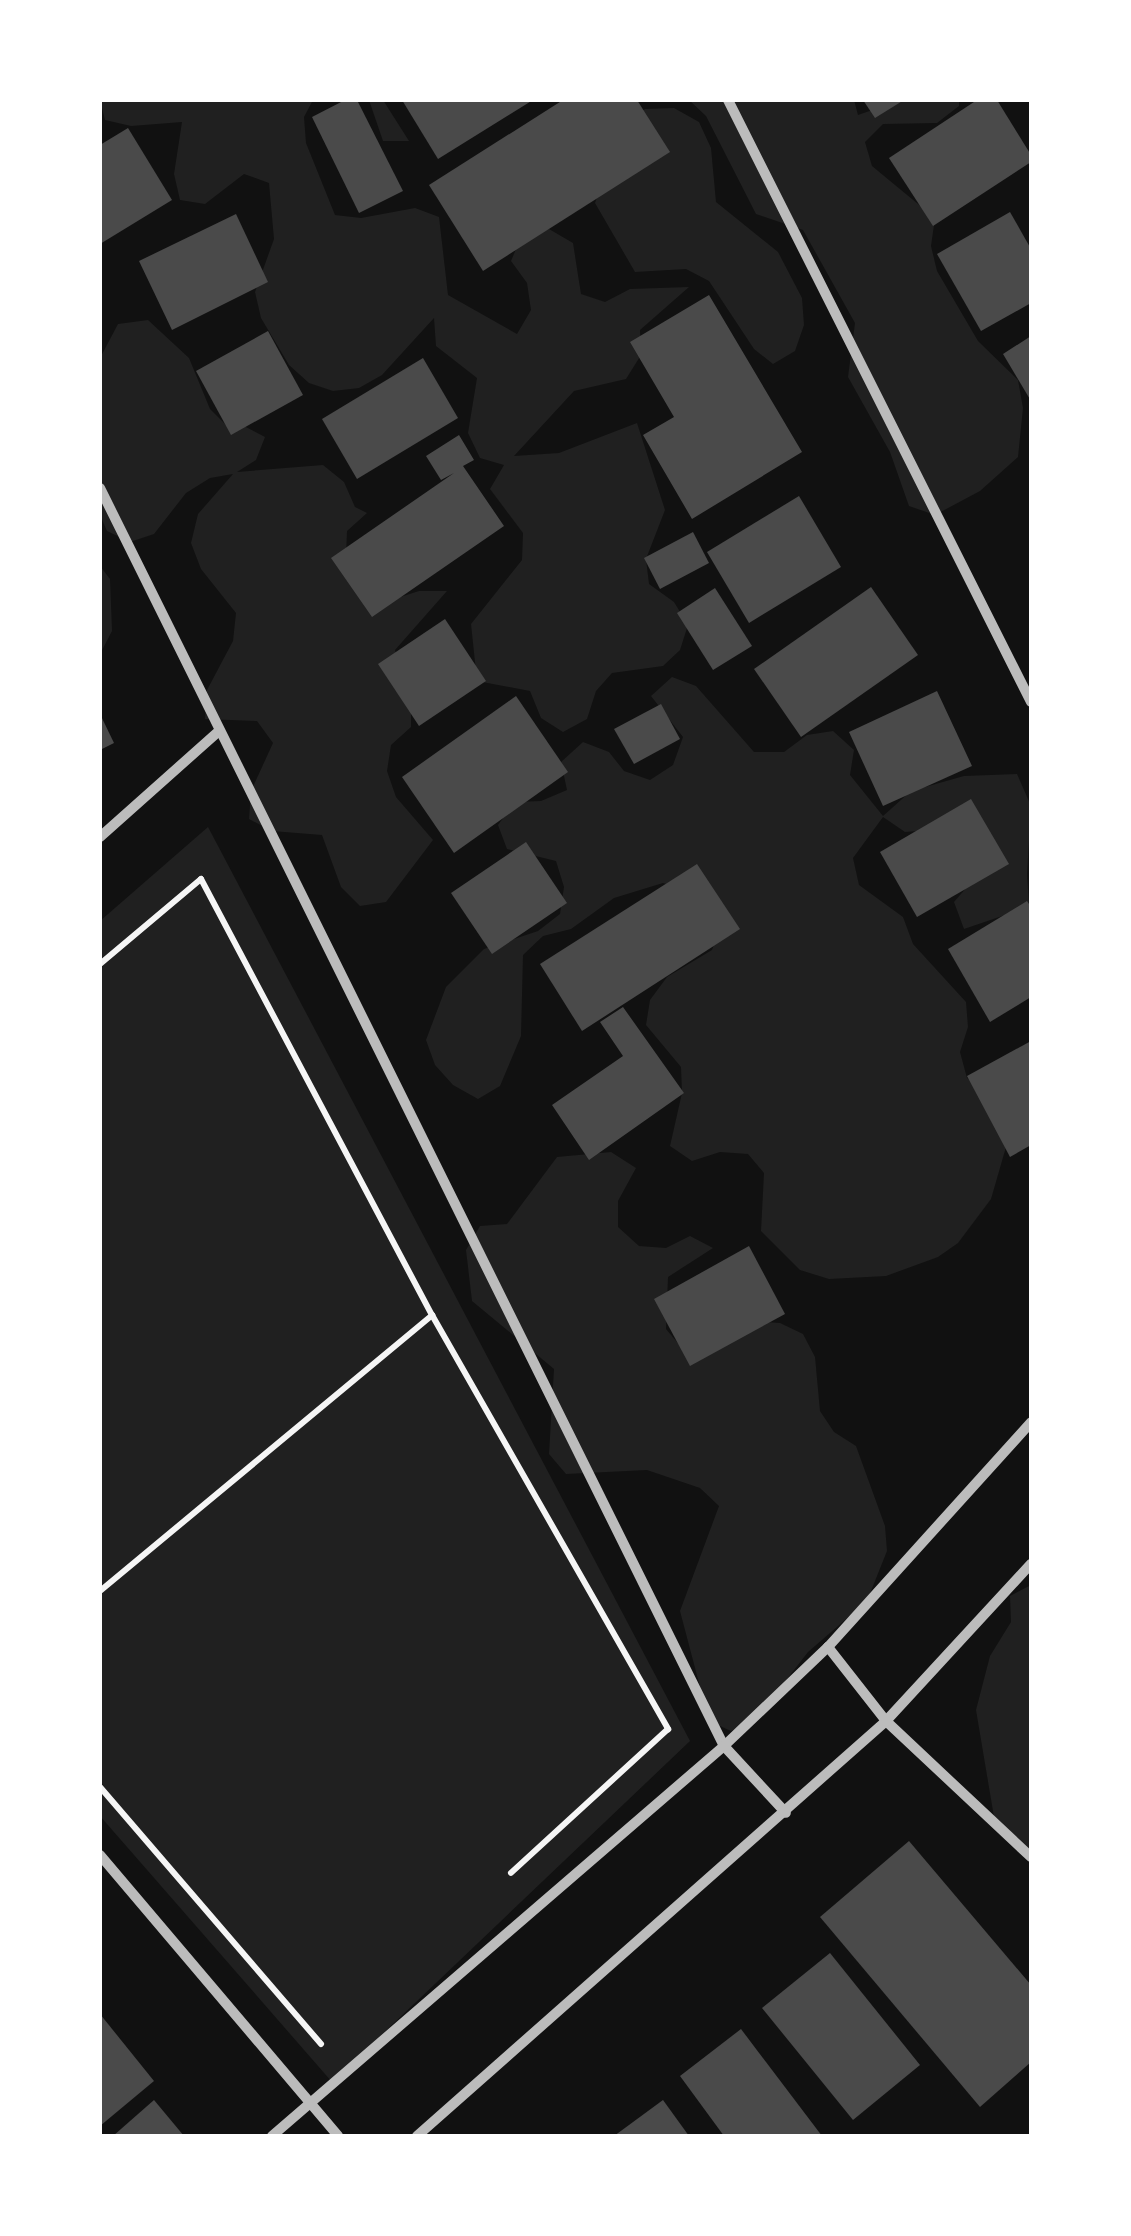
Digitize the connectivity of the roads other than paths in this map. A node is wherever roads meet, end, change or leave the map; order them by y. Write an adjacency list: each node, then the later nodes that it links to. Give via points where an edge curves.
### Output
1 (728, 100): 3 (street)
2 (100, 488): 4 (street)
3 (1031, 702)
4 (219, 732): 5 (street); 10 (street)
5 (100, 838)
6 (1031, 1422): 8 (street)
7 (1031, 1564): 9 (street)
8 (828, 1647): 9 (street); 10 (street)
9 (886, 1721): 11 (street); 13 (street)
10 (724, 1746): 11 (street); 14 (street)
11 (786, 1813): 17 (street)
12 (100, 1855): 14 (street)
13 (1031, 1857)
14 (310, 2104): 15 (street); 16 (street)
15 (272, 2136)
16 (338, 2136)
17 (417, 2136)

